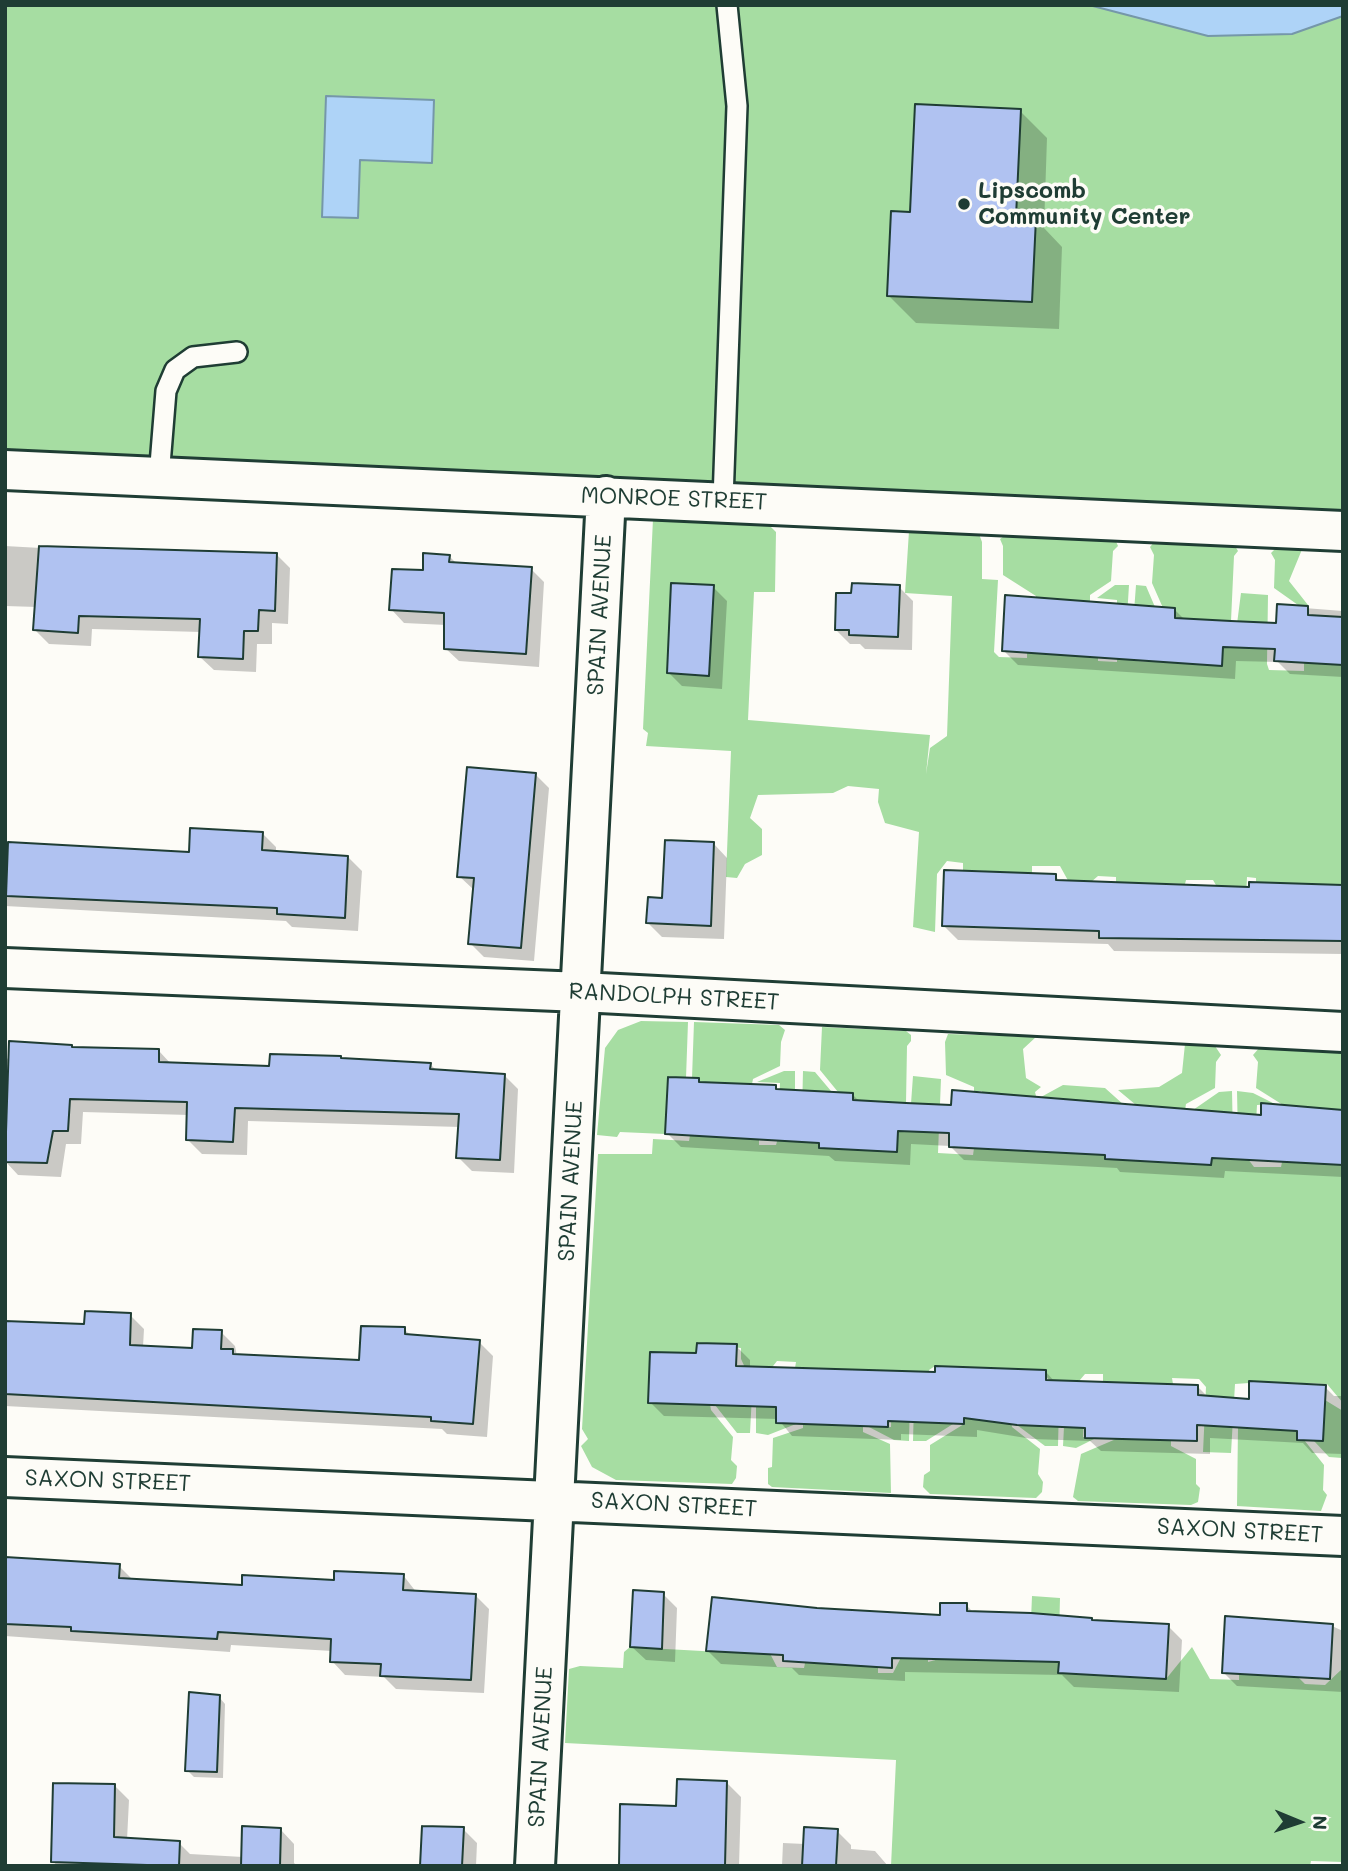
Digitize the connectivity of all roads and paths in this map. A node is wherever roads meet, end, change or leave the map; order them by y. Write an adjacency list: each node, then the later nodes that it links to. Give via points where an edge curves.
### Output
1 (727, 5): 6 (lane, via 737,106)
2 (237, 352): 4 (lane, via 193,357 175,370 166,391)
3 (5, 470): 4 (street, MONROE STREET)
4 (159, 477): 5 (street, MONROE STREET)
5 (607, 496): 6 (street, MONROE STREET); 9 (street, SPAIN AVENUE)
6 (723, 500): 7 (street, MONROE STREET)
7 (1343, 531)
8 (5, 968): 9 (street, RANDOLPH STREET)
9 (581, 992): 10 (street, RANDOLPH STREET); 12 (street, SPAIN AVENUE)
10 (1343, 1032)
11 (5, 1477): 12 (street, SAXON STREET)
12 (554, 1500): 13 (street, SAXON STREET); 14 (street, SPAIN AVENUE)
13 (1343, 1536)
14 (535, 1866)

